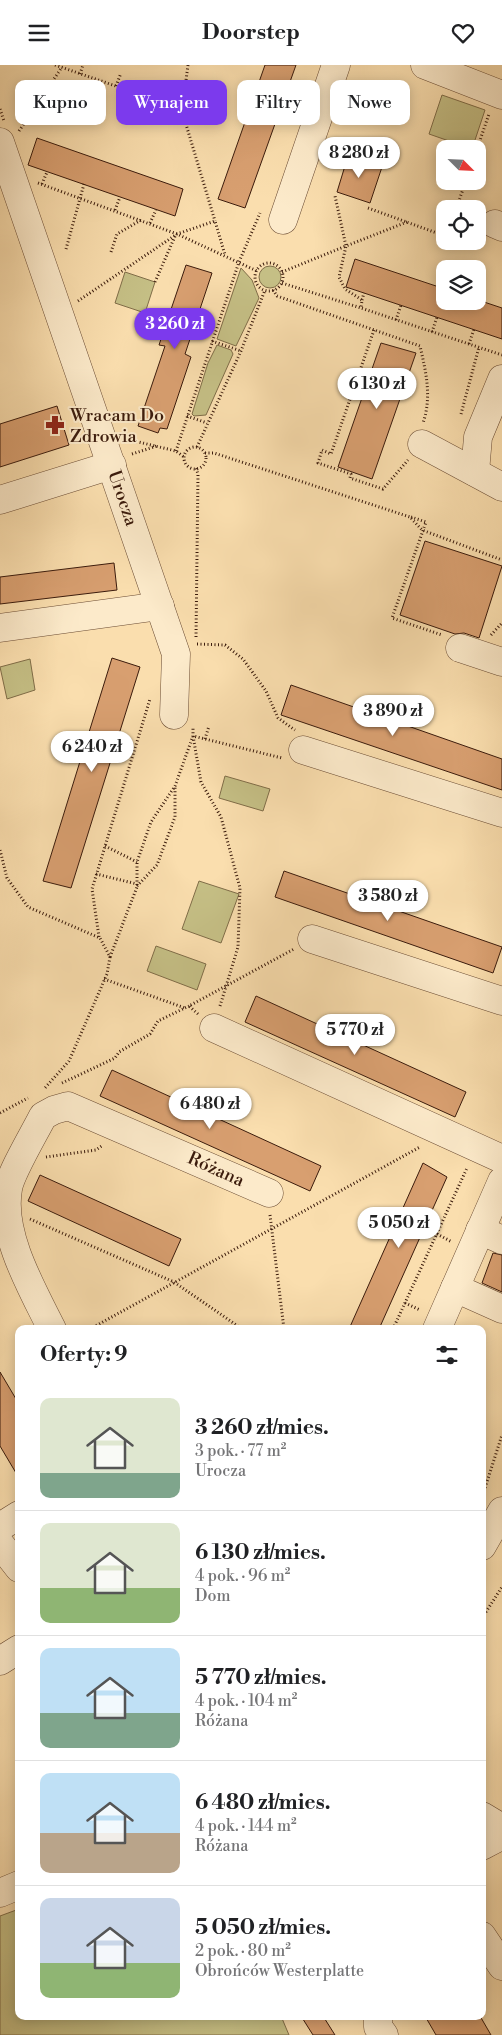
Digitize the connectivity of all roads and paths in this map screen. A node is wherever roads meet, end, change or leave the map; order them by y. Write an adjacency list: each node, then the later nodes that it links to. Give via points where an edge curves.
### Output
1 (55, 65): 6 (path)
2 (83, 65): 8 (path)
3 (188, 65): 10 (path)
4 (336, 65): 26 (street)
5 (425, 65): 12 (street)
6 (62, 67): 8 (path); 14 (path)
7 (121, 73): 9 (path)
8 (80, 74): 11 (path)
9 (118, 80)
10 (186, 80)
11 (116, 86)
12 (499, 93): 15 (path)
13 (187, 125): 27 (path)
14 (8, 139): 18 (street, Urocza)
15 (481, 140)
16 (47, 171): 18 (path)
17 (84, 184): 20 (path)
18 (23, 187): 20 (path); 69 (street, Urocza)
19 (335, 196): 32 (path)
20 (80, 197): 23 (path); 33 (path)
21 (120, 197): 23 (path)
22 (368, 208): 28 (path)
23 (114, 210): 25 (path)
24 (156, 210): 29 (path)
25 (142, 220): 29 (path); 34 (path, via 117,234)
26 (283, 220)
27 (215, 221): 31 (path); 35 (path)
28 (406, 222): 30 (path); 32 (path)
29 (150, 223): 31 (path)
30 (436, 233)
31 (177, 234): 35 (path); 39 (path); 46 (path)
32 (346, 246): 38 (path); 44 (path, via 339,277 345,289)
33 (66, 249)
34 (111, 252)
35 (226, 256): 36 (path)
36 (239, 263): 37 (path); 53 (path)
37 (257, 271): 38 (path, via 270,263); 41 (path, via 258,285)
38 (282, 272): 40 (path)
39 (155, 282)
40 (282, 283): 42 (path); 47 (path)
41 (265, 290): 42 (path); 56 (path)
42 (273, 291): 51 (path, via 277,296)
43 (364, 293): 44 (path)
44 (362, 300): 47 (path)
45 (401, 305): 49 (path)
46 (70, 307)
47 (360, 308): 49 (path)
48 (437, 317): 52 (path)
49 (396, 319): 52 (path)
50 (474, 329): 54 (path)
51 (374, 330): 63 (path, via 420,346 428,377 428,409 419,434); 63 (path, via 331,454 322,450 318,463 383,489)
52 (432, 332): 54 (path)
53 (212, 341): 56 (path); 59 (path)
54 (469, 344): 55 (path)
55 (479, 347): 57 (path); 60 (path)
56 (241, 351): 61 (path)
57 (502, 355)
58 (502, 379): 70 (street, via 478,437)
59 (187, 416): 61 (path); 66 (path)
60 (460, 418)
61 (207, 423): 65 (path)
62 (124, 438): 64 (path)
63 (422, 444): 70 (street)
64 (158, 446): 66 (path); 69 (path)
65 (198, 447): 67 (path); 68 (path, via 191,447)
66 (176, 451): 68 (path)
67 (205, 453): 68 (path, via 204,463 194,469 189,467); 73 (path, via 214,453)
68 (184, 457)
69 (118, 461): 72 (street); 76 (street, Urocza)
70 (475, 472): 71 (street)
71 (502, 487)
72 (0, 500)
73 (410, 517): 74 (path); 74 (path, via 426,522)
74 (423, 530): 75 (path); 79 (path, via 392,618 460,641)
75 (502, 560)
76 (160, 606): 77 (street); 82 (street, Urocza, via 176,654)
77 (0, 628)
78 (196, 644): 85 (path, via 225,645 243,659 266,691 278,718 296,731)
79 (460, 648): 80 (street)
80 (502, 662)
81 (152, 695): 88 (path)
82 (174, 715)
83 (209, 726): 84 (path)
84 (205, 739): 85 (path, via 290,760); 97 (path, via 193,736 201,782 221,817 240,888 238,947)
85 (298, 745): 87 (street)
86 (175, 786): 91 (path, via 175,817 157,865 137,885)
87 (502, 813)
88 (105, 846): 90 (path); 91 (path)
89 (0, 850): 93 (path, via 6,878 28,907)
90 (137, 862)
91 (96, 874): 93 (path, via 92,889)
92 (124, 921): 95 (path)
93 (100, 937): 95 (path)
94 (312, 939): 97 (path); 98 (street)
95 (110, 957): 96 (path)
96 (104, 979): 99 (path); 101 (path, via 69,1061)
97 (226, 986): 99 (path); 100 (path)
98 (502, 1001)
99 (187, 1007): 100 (path); 101 (path, via 158,1021 150,1034 114,1058 60,1084)
100 (214, 1028): 106 (street)
101 (48, 1085): 102 (path)
102 (37, 1093)
103 (30, 1097): 104 (path)
104 (0, 1113)
105 (127, 1131): 108 (path, via 96,1150); 111 (street, Różana); 118 (street, Różana, via 68,1106 54,1110 43,1117 8,1187 7,1222 30,1284)
106 (450, 1135): 107 (street); 113 (path, via 434,1140)
107 (476, 1147): 109 (street); 122 (path)
108 (44, 1157)
109 (502, 1159)
110 (502, 1181): 114 (street)
111 (269, 1193)
112 (27, 1218): 115 (path)
113 (271, 1230): 115 (path); 121 (path)
114 (491, 1235): 116 (street)
115 (174, 1282): 119 (path); 120 (path)
116 (455, 1288): 117 (street); 123 (street)
117 (502, 1309)
118 (50, 1325)
119 (97, 1325)
120 (236, 1325)
121 (283, 1325)
122 (395, 1325)
123 (439, 1325)
124 (502, 1435): 125 (path)
125 (486, 1485)
126 (502, 1511): 129 (street)
127 (15, 1518): 128 (street)
128 (0, 1527)
129 (486, 1539)
130 (0, 1544): 131 (street)
131 (15, 1563)
132 (502, 1587): 133 (path)
133 (486, 1612)
134 (15, 1652): 135 (street)
135 (0, 1661)
136 (486, 1823): 137 (street)
137 (494, 1836)
138 (15, 1887): 139 (street)
139 (0, 1893)
140 (486, 1943): 141 (street)
141 (502, 1966)
142 (378, 2020): 143 (street, via 378,2027)
143 (384, 2035)

